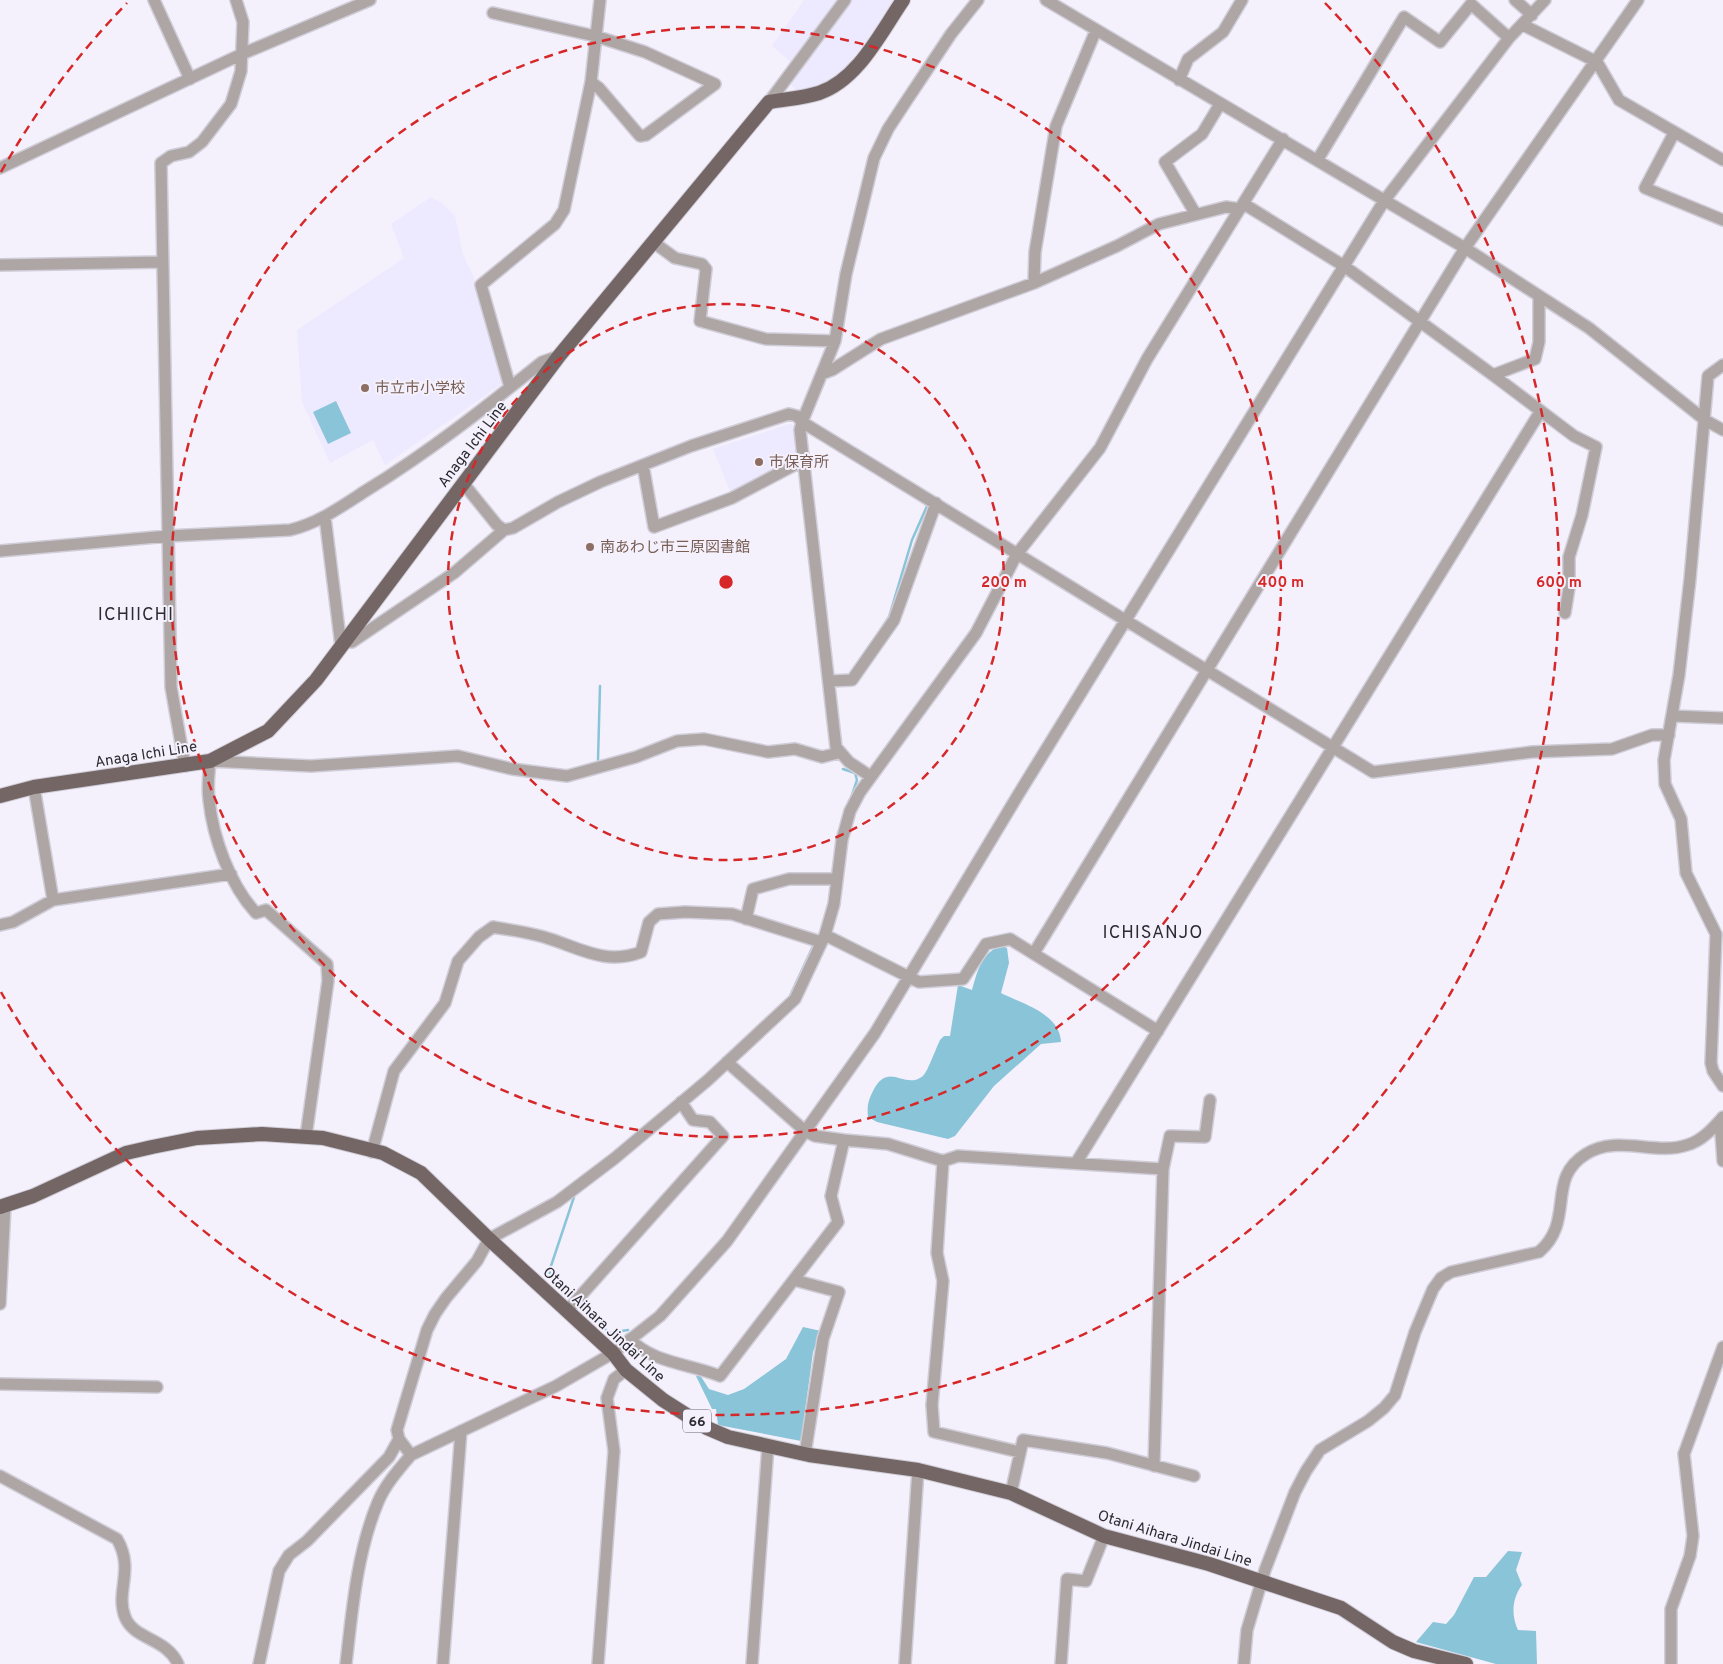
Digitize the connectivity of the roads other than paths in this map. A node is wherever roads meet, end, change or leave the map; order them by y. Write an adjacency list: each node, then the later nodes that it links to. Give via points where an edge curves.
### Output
1 (154, 0): 21 (street)
2 (236, 0): 19 (street, via 243,22)
3 (370, 0): 19 (street)
4 (600, 0): 17 (street)
5 (845, 0): 24 (street)
6 (903, 0): 24 (main road, via 866,53 837,84 820,92)
7 (978, 0): 43 (street, via 942,47 888,129 878,151 846,274)
8 (1046, 0): 16 (street)
9 (1242, 0): 22 (street, via 1223,32 1188,59)
10 (1515, 0): 14 (street)
11 (1545, 0): 14 (street)
12 (1638, 0): 20 (street)
13 (493, 13): 17 (street)
14 (1532, 15): 15 (street)
15 (1523, 24): 18 (street); 20 (street)
16 (1096, 30): 22 (street); 40 (street, via 1056,126 1035,252)
17 (596, 36): 23 (street); 23 (street, via 645,52 715,84 646,135 640,136)
18 (1509, 38): 28 (street, via 1471,4 1440,42 1404,17); 31 (street)
19 (242, 54): 21 (street); 37 (street, via 240,77 231,104 202,142 188,152 161,162)
20 (1596, 62): 26 (street, via 1619,100); 36 (street)
21 (190, 79): 30 (street)
22 (1179, 80): 25 (street)
23 (591, 82): 48 (street, via 564,210 555,224 481,285)
24 (769, 102): 35 (main road, Anaga Ichi Line)
25 (1220, 104): 27 (street); 33 (street, via 1202,134 1165,162)
26 (1674, 133): 29 (street); 34 (street, via 1645,188)
27 (1283, 139): 28 (street); 32 (street)
28 (1318, 159): 31 (street)
29 (1723, 160)
30 (0, 168)
31 (1384, 201): 36 (street); 39 (street)
32 (1242, 207): 33 (street); 39 (street); 61 (street, via 1147,359 1100,448)
33 (1195, 213): 40 (street, via 1159,224)
34 (1723, 220)
35 (653, 242): 43 (street, via 675,258 702,264 706,269 700,321 766,339); 44 (main road, Anaga Ichi Line)
36 (1465, 248): 41 (street); 42 (street)
37 (163, 262): 38 (street); 59 (street)
38 (0, 264)
39 (1344, 266): 42 (street); 63 (street)
40 (1034, 283): 46 (street, via 881,340)
41 (1539, 296): 47 (street, via 1539,342 1535,359); 50 (street, via 1589,328)
42 (1421, 323): 47 (street); 65 (street)
43 (835, 341): 46 (street)
44 (559, 356): 48 (street, via 542,362); 55 (main road, Anaga Ichi Line)
45 (1723, 365): 50 (street, via 1708,376)
46 (822, 374): 51 (street)
47 (1492, 375): 49 (street)
48 (510, 387): 57 (street, via 418,458)
49 (1540, 412): 62 (street, via 1574,436 1596,446 1569,557); 70 (street)
50 (1705, 420): 52 (street); 67 (street, via 1690,579)
51 (802, 422): 53 (street); 54 (street, via 788,414); 56 (street)
52 (1723, 430)
53 (804, 460): 54 (street, via 732,498 654,527); 66 (street)
54 (642, 465): 58 (street, via 600,482)
55 (463, 483): 58 (street); 64 (main road, Anaga Ichi Line)
56 (936, 504): 61 (street); 66 (street, via 894,620 852,680)
57 (325, 517): 59 (street, via 290,530); 64 (street)
58 (504, 530): 64 (street, via 454,573 352,642)
59 (168, 536): 60 (street); 73 (street, via 171,694)
60 (0, 550)
61 (1017, 554): 63 (street); 74 (street, via 976,633)
62 (1565, 613)
63 (1125, 621): 65 (street); 84 (street)
64 (343, 644): 72 (main road, Anaga Ichi Line, via 316,680 268,731)
65 (1206, 670): 70 (street); 83 (street)
66 (830, 681): 71 (street)
67 (1672, 716): 68 (street); 69 (street)
68 (1723, 718)
69 (1668, 735): 70 (street, via 1652,735 1612,749 1532,752 1373,772); 87 (street, via 1664,784 1681,819 1686,873 1716,934 1711,1063)
70 (1332, 748): 85 (street)
71 (838, 753): 72 (street, via 822,757 795,749 768,752 704,738 677,740 636,757 567,776 512,769 458,756 311,766); 74 (street)
72 (210, 761): 73 (main road, Anaga Ichi Line); 77 (street, via 208,798 211,815)
73 (185, 766): 75 (main road, Anaga Ichi Line)
74 (870, 776): 78 (street, via 850,811)
75 (34, 787): 76 (main road, Anaga Ichi Line); 79 (street)
76 (0, 796)
77 (231, 874): 79 (street); 92 (street, via 256,913 266,910 327,964 328,980)
78 (837, 879): 80 (street, via 789,879 753,889); 82 (street, via 834,904)
79 (53, 900): 81 (street)
80 (746, 919): 82 (street); 94 (street, via 732,914 658,914 648,922 641,952 625,958 606,958 537,935 493,927 479,937 458,961 445,1003 394,1071)
81 (0, 926)
82 (823, 939): 84 (street); 86 (street, via 795,999)
83 (1034, 954): 84 (street, via 1010,939 986,944 963,979 919,982); 85 (street)
84 (908, 978): 91 (street, via 875,1033)
85 (1158, 1031): 97 (street)
86 (727, 1062): 89 (street); 91 (street)
87 (1723, 1086)
88 (1210, 1100): 98 (street, via 1206,1137 1170,1136)
89 (681, 1102): 100 (street, via 656,1126 571,1191); 103 (street, via 693,1120 710,1122 723,1136)
90 (1721, 1119): 96 (street); 122 (street, via 1710,1132 1687,1146 1605,1146 1587,1152 1570,1165 1562,1192 1557,1231 1549,1244 1539,1252 1451,1272 1441,1278 1415,1332 1395,1395 1368,1421 1320,1450 1295,1492)
91 (805, 1131): 93 (street, via 815,1136); 104 (street, via 727,1241 660,1316)
92 (306, 1136): 94 (main road, Otani Aihara Jindai Line / 66); 99 (main road, Otani Aihara Jindai Line / 66, via 262,1134 197,1138 152,1147 126,1154)
93 (844, 1140): 95 (street, via 888,1144); 101 (street, via 831,1196 838,1222)
94 (372, 1152): 100 (main road, Otani Aihara Jindai Line / 66, via 383,1153 421,1173)
95 (943, 1161): 97 (street, via 958,1156); 113 (street, via 936,1253 943,1281 932,1405 934,1432)
96 (1723, 1161)
97 (1076, 1164): 98 (street)
98 (1163, 1169): 116 (street)
99 (3, 1206): 102 (street)
100 (488, 1239): 103 (main road, Otani Aihara Jindai Line / 66); 111 (street, via 477,1262 446,1298 427,1330 397,1430)
101 (794, 1280): 104 (street, via 720,1376 638,1348); 114 (street, via 839,1292 823,1339)
102 (0, 1304)
103 (567, 1311): 106 (main road, Otani Aihara Jindai Line / 66)
104 (630, 1340): 106 (street)
105 (1723, 1347): 133 (street, via 1684,1454 1693,1536 1690,1556 1671,1609)
106 (614, 1352): 107 (main road, Otani Aihara Jindai Line / 66); 110 (street, via 548,1390)
107 (626, 1370): 112 (main road, Otani Aihara Jindai Line / 66, via 663,1400 707,1428 728,1437); 127 (street, via 614,1378 607,1398 614,1451)
108 (0, 1384): 109 (street)
109 (157, 1387)
110 (461, 1431): 115 (street); 126 (street)
111 (399, 1439): 115 (street); 124 (street, via 389,1457 289,1556 279,1571)
112 (768, 1446): 114 (main road, Otani Aihara Jindai Line / 66); 128 (street)
113 (1020, 1452): 116 (street, via 1023,1440 1107,1453); 120 (street)
114 (804, 1454): 117 (main road, Otani Aihara Jindai Line / 66)
115 (411, 1455): 125 (street, via 378,1501 359,1575)
116 (1154, 1466): 119 (street)
117 (918, 1470): 120 (main road, Otani Aihara Jindai Line / 66); 129 (street)
118 (0, 1476): 123 (street, via 117,1539 124,1550 125,1616 138,1631 164,1645)
119 (1194, 1476)
120 (1011, 1493): 121 (main road, Otani Aihara Jindai Line / 66)
121 (1104, 1536): 122 (main road, Otani Aihara Jindai Line / 66); 130 (street, via 1086,1581 1067,1579)
122 (1262, 1582): 131 (street, via 1247,1630); 132 (main road, Otani Aihara Jindai Line / 66, via 1341,1608 1407,1648)
123 (178, 1664)
124 (259, 1664)
125 (346, 1664)
126 (443, 1664)
127 (598, 1664)
128 (752, 1664)
129 (905, 1664)
130 (1061, 1664)
131 (1244, 1664)
132 (1466, 1664)
133 (1671, 1664)

